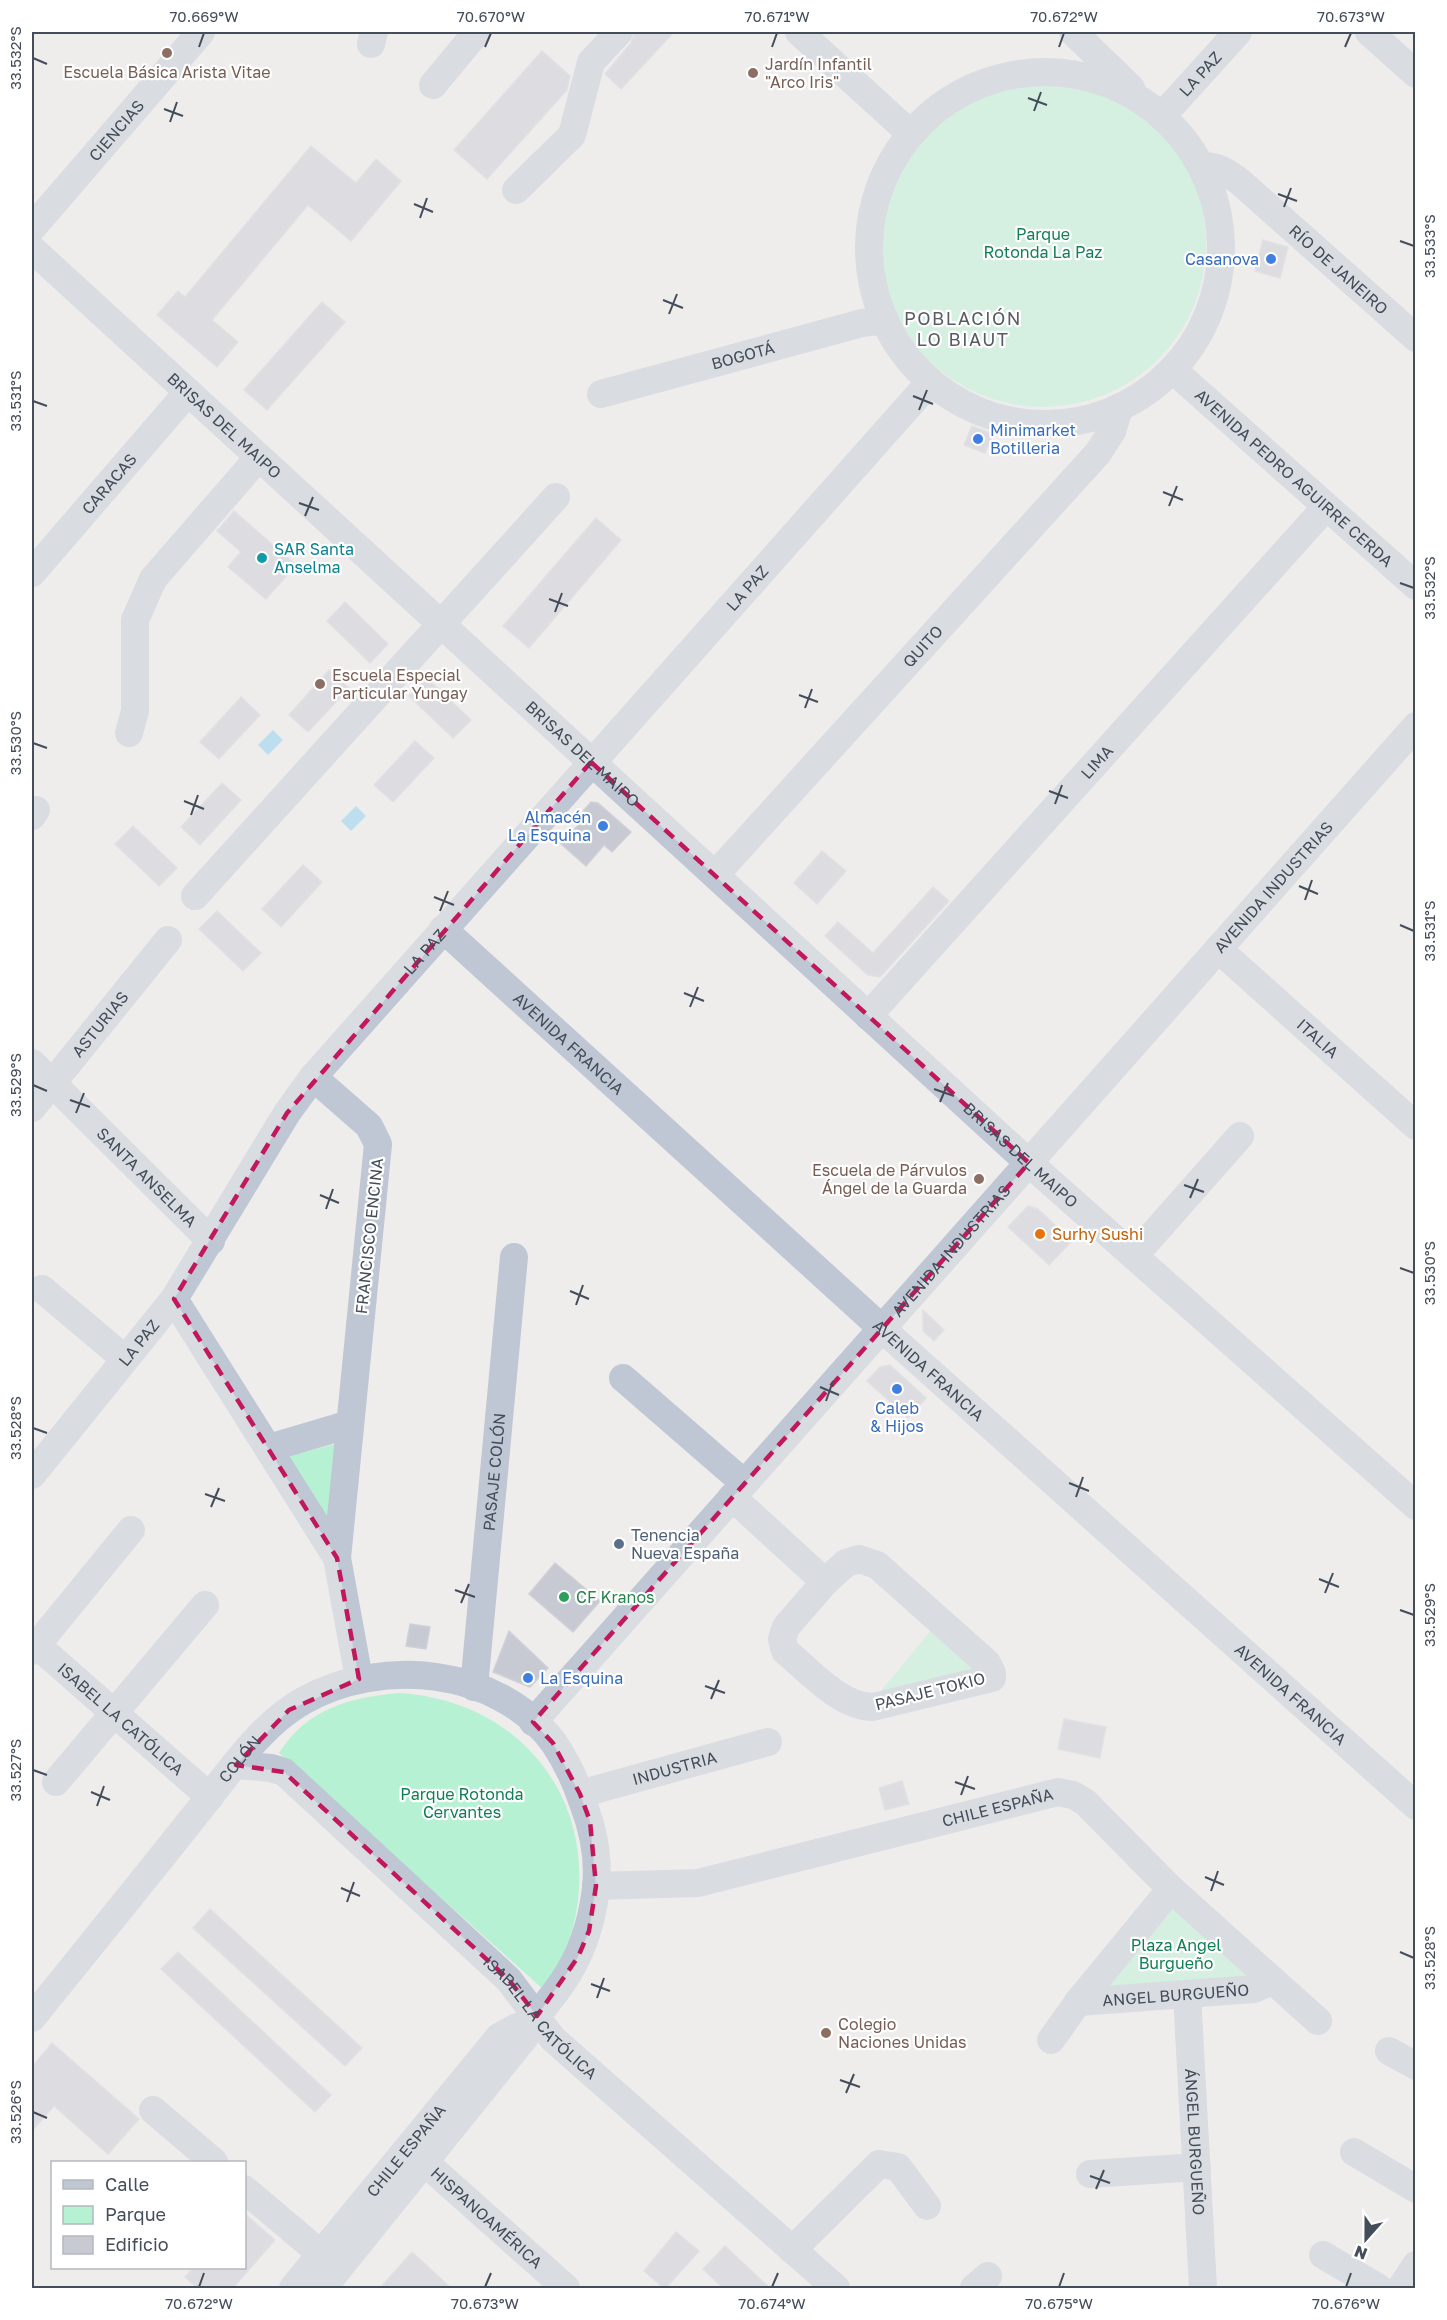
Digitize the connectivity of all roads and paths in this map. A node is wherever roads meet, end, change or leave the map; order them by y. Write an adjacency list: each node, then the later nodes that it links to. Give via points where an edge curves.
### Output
1 (201, 32): 15 (street, CIENCIAS)
2 (477, 32): 10 (street)
3 (619, 32): 14 (street, via 591,62 572,135)
4 (799, 32): 12 (street)
5 (1238, 32): 11 (street, LA PAZ)
6 (1369, 32): 9 (street)
7 (1080, 38): 8 (street, via 1085,58); 11 (street)
8 (1071, 74): 11 (street, via 1098,80); 12 (street, via 1034,73 981,84 948,101)
9 (1416, 74)
10 (433, 85)
11 (1154, 110): 13 (street, via 1177,132)
12 (911, 134): 17 (street, via 887,170 875,201 869,234 872,278)
13 (1202, 167): 18 (street, RÍO DE JANEIRO, via 1219,168 1239,181); 19 (street, via 1222,236 1219,284 1202,330)
14 (516, 190)
15 (32, 228)
16 (32, 249): 21 (street, BRISAS DEL MAIPO)
17 (885, 320): 20 (street, via 907,357); 22 (street, BOGOTÁ)
18 (1416, 338)
19 (1173, 370): 23 (street, via 1156,387); 26 (street, AVENIDA PEDRO AGUIRRE CERDA)
20 (930, 382): 23 (street, via 962,403 1006,420 1063,424); 32 (street, LA PAZ)
21 (188, 392): 24 (street, BRISAS DEL MAIPO); 27 (street, CARACAS)
22 (601, 394)
23 (1119, 409): 33 (street, QUITO, via 1112,431 1098,453)
24 (259, 457): 29 (street, BRISAS DEL MAIPO); 31 (street, via 153,579 135,620 135,711)
25 (556, 497): 29 (street)
26 (1326, 507): 28 (street, AVENIDA PEDRO AGUIRRE CERDA); 38 (street, LIMA)
27 (32, 573)
28 (1416, 586)
29 (441, 624): 32 (street, BRISAS DEL MAIPO); 34 (street)
30 (1416, 726): 37 (street, AVENIDA INDUSTRIAS)
31 (129, 733)
32 (591, 762): 33 (street, BRISAS DEL MAIPO); 35 (street, LA PAZ)
33 (715, 875): 38 (street, BRISAS DEL MAIPO)
34 (195, 896)
35 (443, 929): 40 (street, LA PAZ); 51 (street, AVENIDA FRANCIA)
36 (168, 940): 41 (street, ASTURIAS)
37 (1218, 949): 43 (street, ITALIA); 45 (street, AVENIDA INDUSTRIAS)
38 (868, 1016): 45 (street, BRISAS DEL MAIPO)
39 (32, 1063): 41 (street, SANTA ANSELMA)
40 (312, 1077): 46 (street, LA PAZ, via 286,1113); 54 (street, FRANCISCO ENCINA, via 369,1126 378,1144)
41 (52, 1083): 42 (street, ASTURIAS); 46 (street, SANTA ANSELMA)
42 (32, 1108)
43 (1416, 1126)
44 (1240, 1136): 47 (street)
45 (1029, 1163): 47 (street, BRISAS DEL MAIPO); 51 (street, AVENIDA INDUSTRIAS)
46 (211, 1241): 50 (street, LA PAZ)
47 (1134, 1256): 58 (street, BRISAS DEL MAIPO)
48 (514, 1257): 65 (street, PASAJE COLÓN)
49 (42, 1289): 52 (street)
50 (174, 1299): 52 (street, LA PAZ); 55 (street, FRANCISCO ENCINA)
51 (882, 1329): 57 (street, AVENIDA INDUSTRIAS); 75 (street, AVENIDA FRANCIA)
52 (125, 1359): 56 (street, LA PAZ)
53 (623, 1378): 57 (street)
54 (350, 1424): 55 (street); 60 (street, FRANCISCO ENCINA)
55 (269, 1448): 60 (street, FRANCISCO ENCINA)
56 (36, 1459)
57 (738, 1490): 61 (street); 68 (street, AVENIDA INDUSTRIAS)
58 (1416, 1506)
59 (131, 1530): 63 (street)
60 (337, 1558): 64 (street, FRANCISCO ENCINA)
61 (825, 1582): 61 (street, PASAJE TOKIO, via 846,1563 859,1559 877,1565 987,1663 992,1678 873,1707 861,1707 842,1698 785,1651 782,1639 786,1627)
62 (205, 1605): 66 (street)
63 (33, 1646): 66 (street, ISABEL LA CATÓLICA)
64 (359, 1679): 65 (street, COLÓN, via 405,1674); 67 (street, COLÓN, via 324,1691)
65 (474, 1687): 68 (street, COLÓN)
66 (115, 1713): 72 (street); 74 (street, ISABEL LA CATÓLICA)
67 (275, 1720): 70 (street, COLÓN); 71 (street, via 274,1749)
68 (533, 1722): 73 (street, CHILE ESPAÑA, via 553,1743)
69 (768, 1742): 73 (street, INDUSTRIA)
70 (236, 1765): 71 (street); 74 (street, COLÓN)
71 (284, 1772): 82 (street, ISABEL LA CATÓLICA, via 509,1980)
72 (56, 1782)
73 (580, 1794): 76 (street, CHILE ESPAÑA, via 590,1821)
74 (210, 1797): 81 (street, COLÓN)
75 (1416, 1806)
76 (596, 1886): 77 (street, CHILE ESPAÑA, via 698,1883 1058,1792 1085,1802); 82 (street, CHILE ESPAÑA, via 589,1931 578,1957)
77 (1171, 1889): 78 (street, CHILE ESPAÑA); 80 (street, ANGEL BURGUEÑO)
78 (1272, 1981): 79 (street, ANGEL BURGUEÑO, via 1254,1989); 83 (street, CHILE ESPAÑA)
79 (1187, 1995): 80 (street, ANGEL BURGUEÑO); 91 (street, ÁNGEL BURGUEÑO)
80 (1078, 2002): 84 (street, ANGEL BURGUEÑO)
81 (32, 2018)
82 (534, 2020): 89 (street, CHILE ESPAÑA, via 525,2037); 96 (street, ISABEL LA CATÓLICA)
83 (1318, 2021)
84 (1051, 2040)
85 (1389, 2050): 86 (street)
86 (1416, 2066)
87 (153, 2110): 90 (street)
88 (1354, 2152): 93 (street)
89 (416, 2156): 97 (street, CHILE ESPAÑA); 101 (street, CHILE ESPAÑA); 102 (street, HISPANOAMÉRICA)
90 (212, 2161)
91 (1197, 2167): 92 (street); 104 (street, ÁNGEL BURGUEÑO)
92 (1090, 2174)
93 (1416, 2189)
94 (246, 2191): 97 (street)
95 (927, 2206): 96 (street, via 898,2167 879,2164)
96 (792, 2250): 103 (street, ISABEL LA CATÓLICA)
97 (321, 2254): 100 (street, CHILE ESPAÑA)
98 (1323, 2255): 105 (street)
99 (1416, 2265): 106 (street)
100 (293, 2289)
101 (323, 2289)
102 (566, 2289)
103 (836, 2289)
104 (1203, 2289)
105 (1378, 2289)
106 (1401, 2289)

